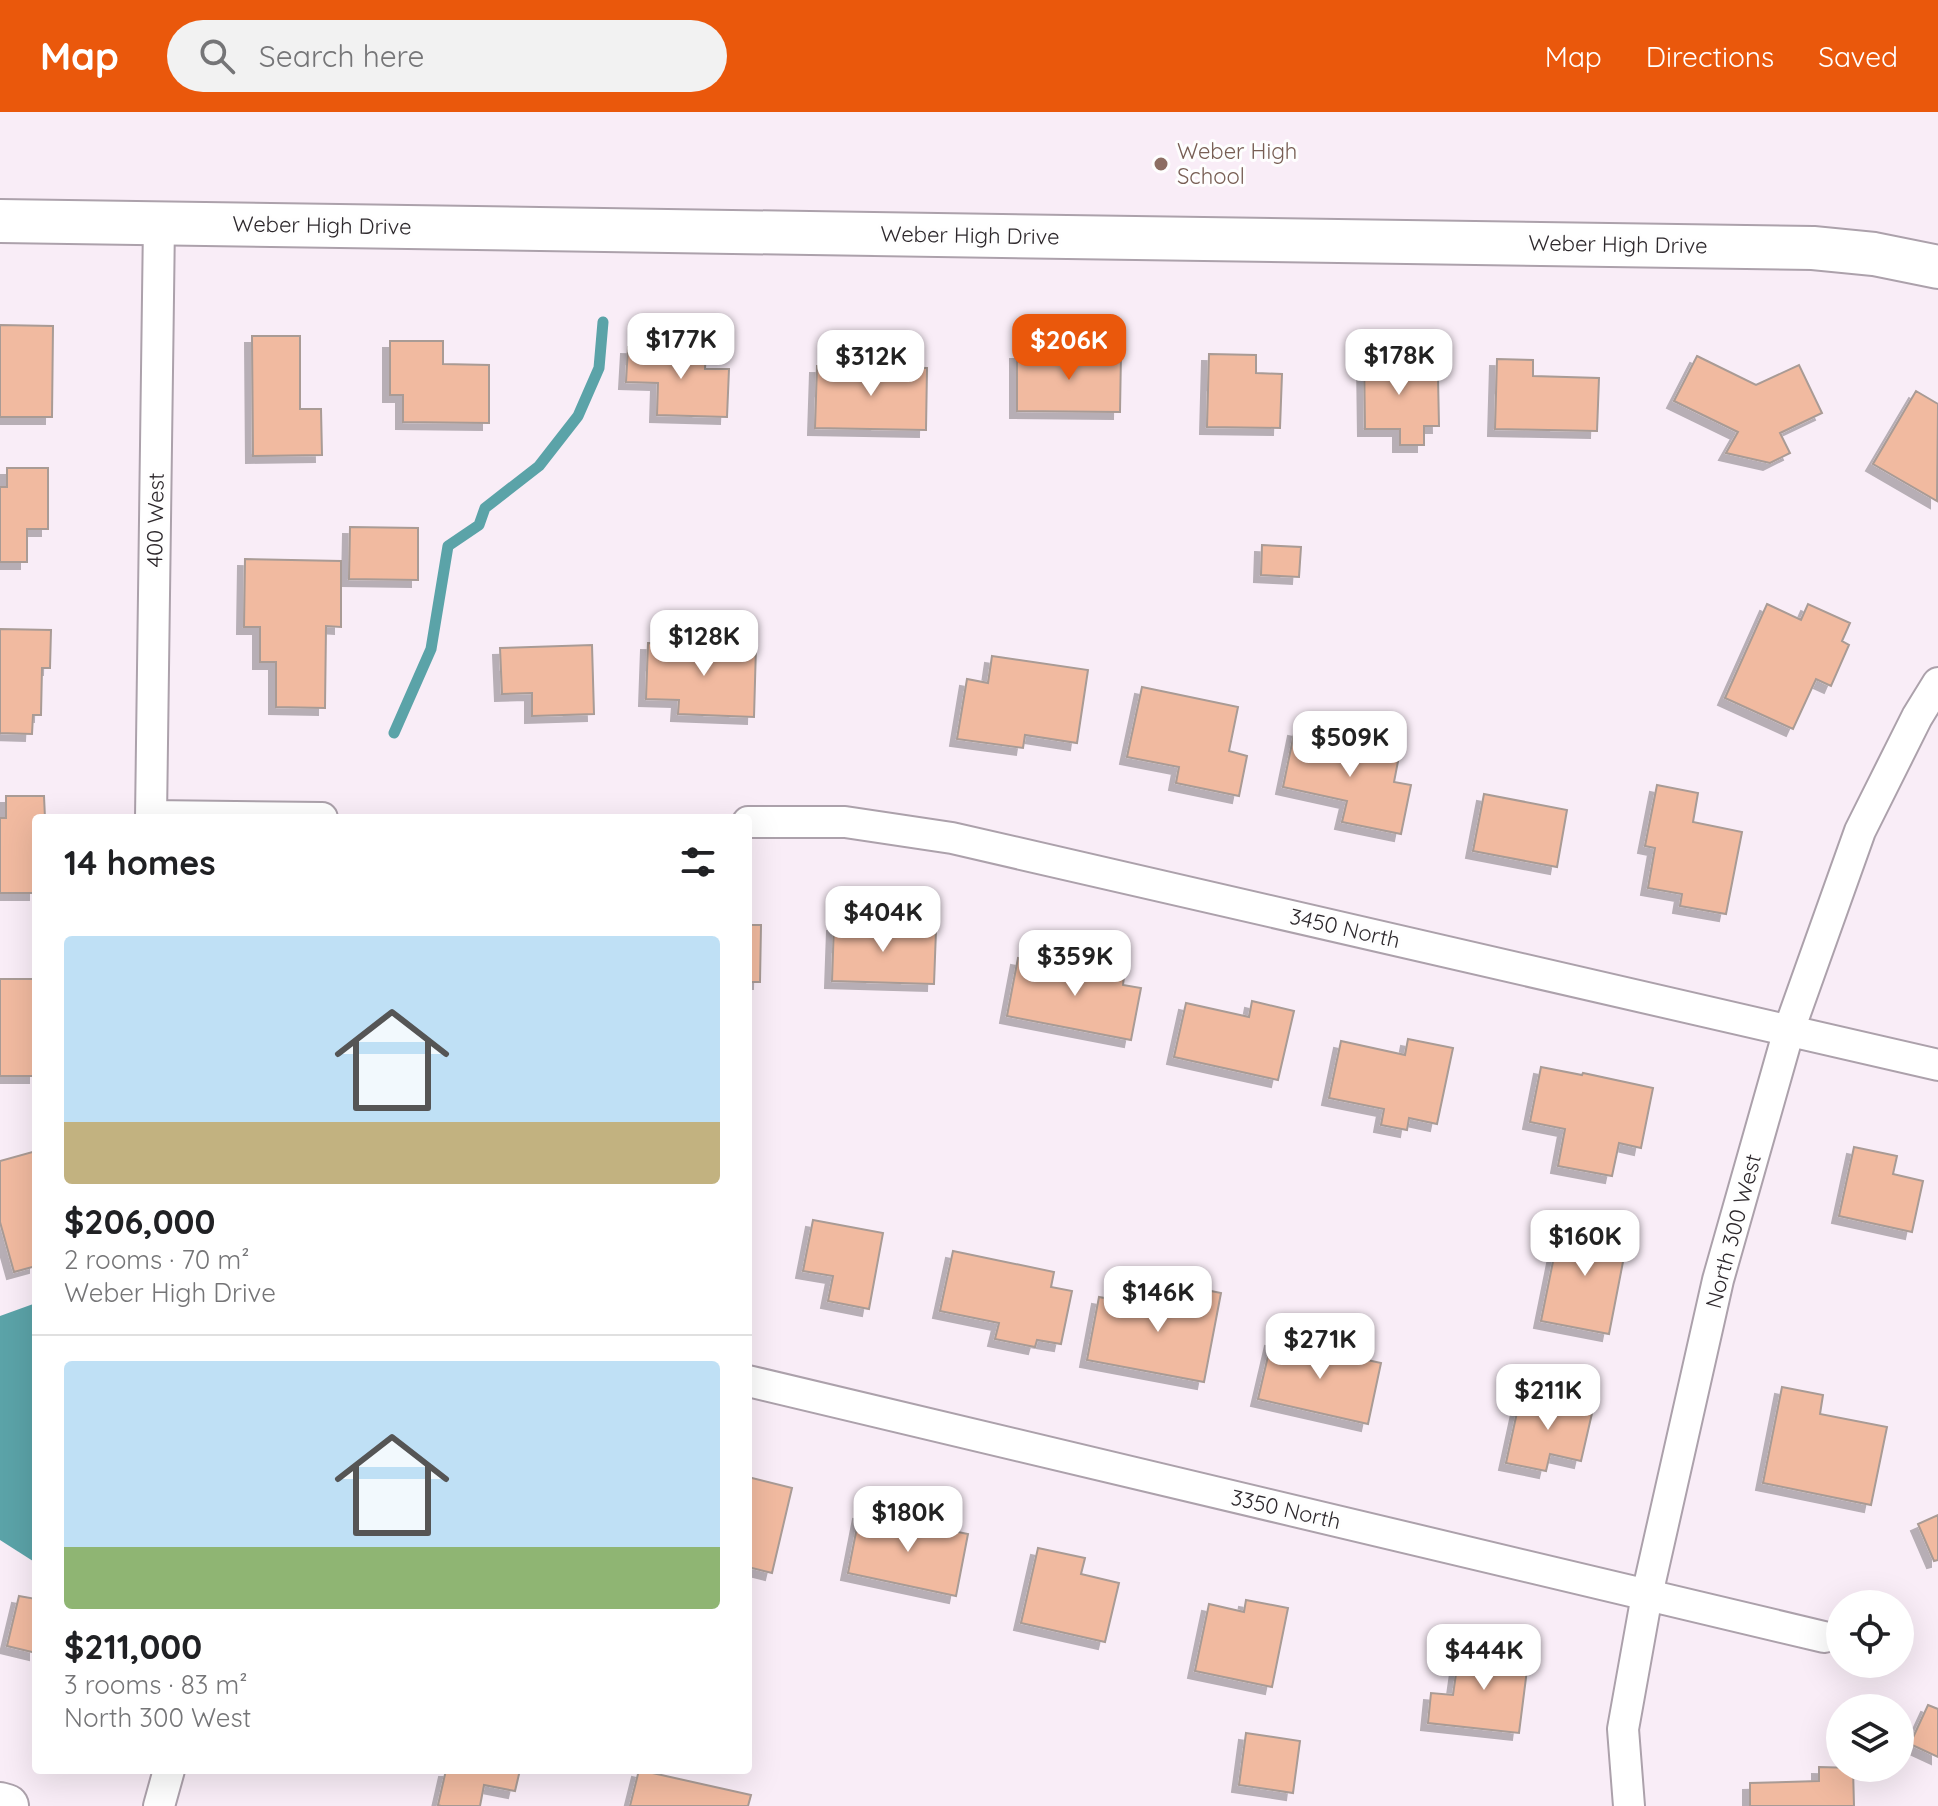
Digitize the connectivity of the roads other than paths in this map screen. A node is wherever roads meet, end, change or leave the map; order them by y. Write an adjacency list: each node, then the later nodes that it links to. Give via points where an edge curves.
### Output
1 (0, 221): 2 (street, Weber High Drive)
2 (159, 223): 3 (street, Weber High Drive, via 1797,247); 5 (street, 400 West)
3 (1938, 267)
4 (1938, 683): 7 (street, North 300 West, via 1860,831)
5 (151, 814)
6 (752, 822): 7 (street, 3450 North, via 845,822 952,838)
7 (1789, 1030): 8 (street, 3450 North); 10 (street, North 300 West, via 1718,1280)
8 (1938, 1065)
9 (752, 1382): 10 (street, 3350 North)
10 (1647, 1595): 11 (street, 3350 North); 16 (street, North 300 West, via 1623,1729)
11 (1824, 1637)
12 (168, 1774): 15 (street)
13 (0, 1804): 14 (street)
14 (7, 1806)
15 (159, 1806)
16 (1629, 1806)

